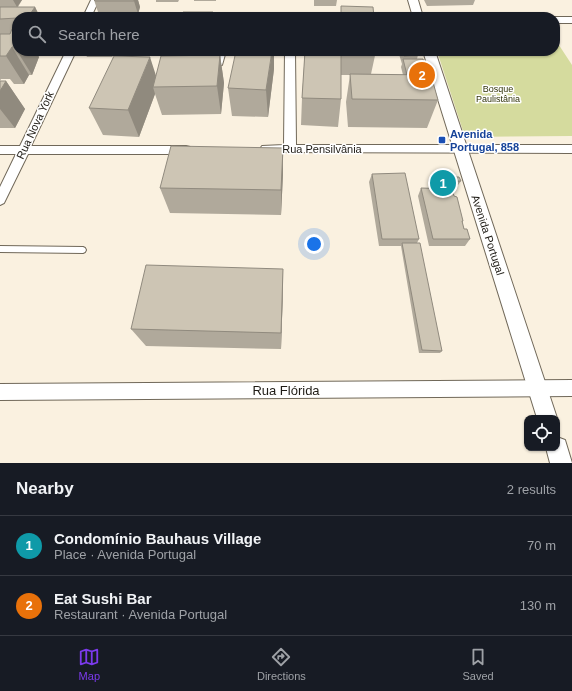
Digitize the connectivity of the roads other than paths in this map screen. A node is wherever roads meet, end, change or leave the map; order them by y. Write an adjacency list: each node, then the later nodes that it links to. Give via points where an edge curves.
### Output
1 (95, 0): 3 (street)
2 (413, 0): 4 (street)
3 (89, 12)
4 (417, 12)
5 (560, 20): 6 (street)
6 (572, 20)
7 (69, 56): 17 (street, Rua Nova York)
8 (220, 56): 11 (street, via 219,63)
9 (290, 56): 13 (street)
10 (430, 56): 14 (street, Avenida Portugal, via 438,97)
11 (198, 63)
12 (251, 149): 13 (street, Rua Pensilvânia)
13 (290, 149): 14 (street, Rua Pensilvânia)
14 (460, 149): 15 (street, Rua Pensilvânia); 23 (street, Avenida Portugal)
15 (572, 149)
16 (0, 150): 17 (street)
17 (24, 150): 18 (street); 19 (street, Rua Nova York)
18 (196, 150)
19 (0, 200)
20 (0, 249): 21 (lane)
21 (83, 250)
22 (572, 388): 23 (street, Rua Flórida)
23 (538, 389): 24 (street, Rua Flórida); 25 (street, Avenida Portugal)
24 (0, 392)
25 (546, 415)
26 (558, 451): 27 (street)
27 (562, 463)

